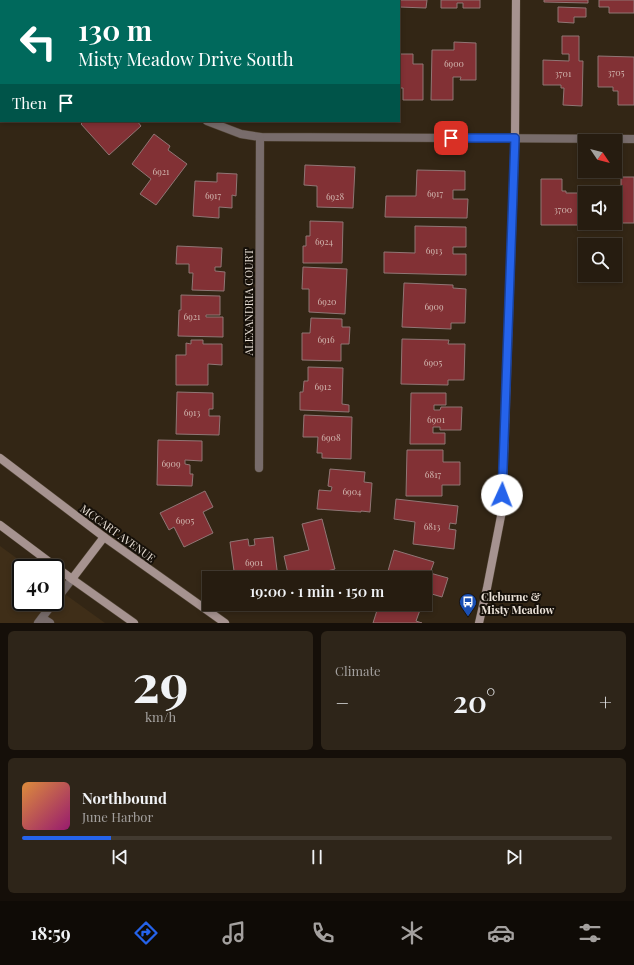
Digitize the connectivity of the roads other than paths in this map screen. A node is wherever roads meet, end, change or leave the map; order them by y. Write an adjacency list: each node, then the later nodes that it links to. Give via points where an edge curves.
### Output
1 (516, 0): 4 (street)
2 (209, 122): 3 (street, via 240,134)
3 (260, 137): 4 (street); 7 (street, ALEXANDRIA COURT)
4 (515, 138): 5 (street); 17 (street, via 502,511)
5 (634, 138)
6 (0, 458): 9 (street, MCCART AVENUE)
7 (259, 468)
8 (0, 525): 10 (street)
9 (104, 537): 10 (street); 16 (street, MCCART AVENUE)
10 (72, 579): 11 (street); 15 (street)
11 (64, 589)
12 (47, 611): 13 (street)
13 (40, 620): 14 (street)
14 (50, 623)
15 (134, 623)
16 (225, 623)
17 (479, 623)

